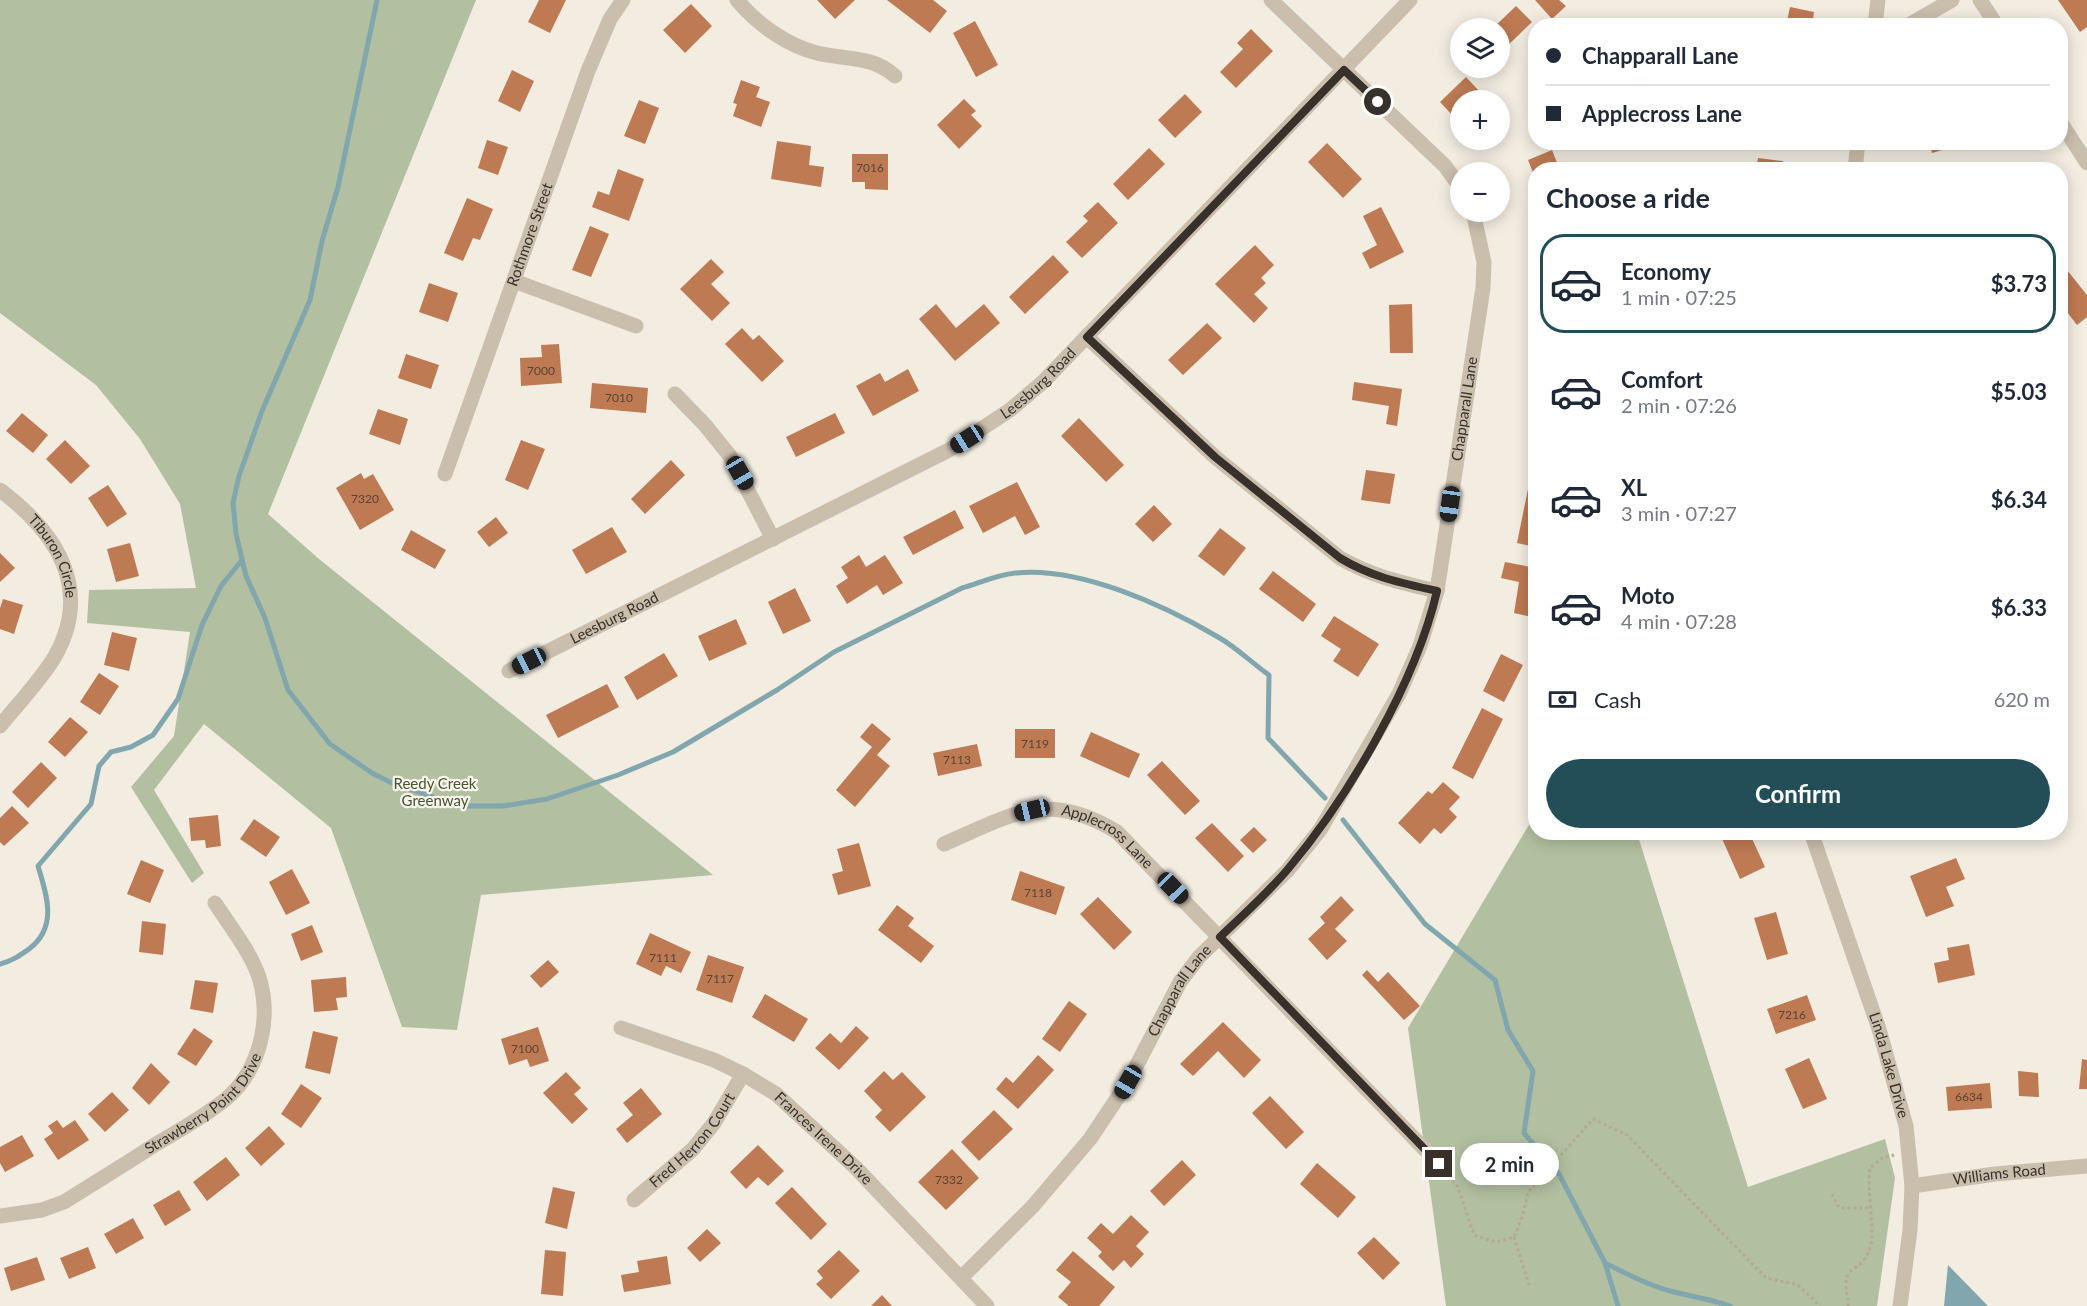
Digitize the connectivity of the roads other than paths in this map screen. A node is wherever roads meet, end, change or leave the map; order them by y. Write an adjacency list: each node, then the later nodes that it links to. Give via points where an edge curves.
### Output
1 (623, 0): 17 (street, Rothmore Street, via 610,19 588,71)
2 (737, 0): 12 (street, via 756,21 801,48 875,62)
3 (1271, 0): 11 (street)
4 (1410, 0): 11 (street, Leesburg Road)
5 (1878, 0): 8 (street)
6 (1952, 0): 9 (street)
7 (1980, 0): 10 (street)
8 (1876, 18)
9 (1921, 18)
10 (1992, 18)
11 (1344, 70): 15 (street); 19 (street, Leesburg Road)
12 (895, 76)
13 (2068, 134): 14 (street)
14 (2087, 163)
15 (1450, 173)
16 (1475, 222): 24 (street, Chapparall Lane, via 1484,262 1483,288)
17 (514, 280): 18 (street); 21 (street, Rothmore Street)
18 (636, 326)
19 (1087, 337): 23 (street, Leesburg Road, via 1043,381 989,425 950,450); 24 (street, via 1215,457 1340,558 1383,579)
20 (675, 394): 23 (street, via 730,456)
21 (445, 474)
22 (0, 490): 26 (street, Tiburon Circle, via 24,508 51,539 64,566 70,605 66,630 54,657)
23 (773, 539): 25 (street, Leesburg Road)
24 (1437, 591): 30 (street, Chapparall Lane, via 1420,646 1399,694 1338,803 1287,871)
25 (509, 671)
26 (0, 726)
27 (1814, 840): 35 (street, Linda Lake Drive, via 1880,1029 1906,1126)
28 (944, 844): 30 (street, Applecross Lane, via 1007,816 1032,810 1061,809 1085,814 1122,836)
29 (215, 903): 37 (street, Strawberry Point Drive, via 254,966 262,989 262,1036 243,1080 227,1098 195,1120 64,1202 42,1210)
30 (1220, 937): 33 (street, Applecross Lane); 38 (street, Chapparall Lane, via 1180,982 1128,1082 1090,1139 1033,1206)
31 (621, 1028): 32 (street, Frances Irene Drive)
32 (743, 1074): 36 (street, Fred Herron Court, via 714,1123 693,1149); 38 (street, Frances Irene Drive, via 776,1095 817,1130)
33 (1439, 1164)
34 (2087, 1166): 35 (street, Williams Road)
35 (1912, 1186): 40 (street, Linda Lake Drive)
36 (634, 1200)
37 (0, 1216)
38 (962, 1277): 39 (street, Frances Irene Drive)
39 (987, 1306)
40 (1900, 1306)

